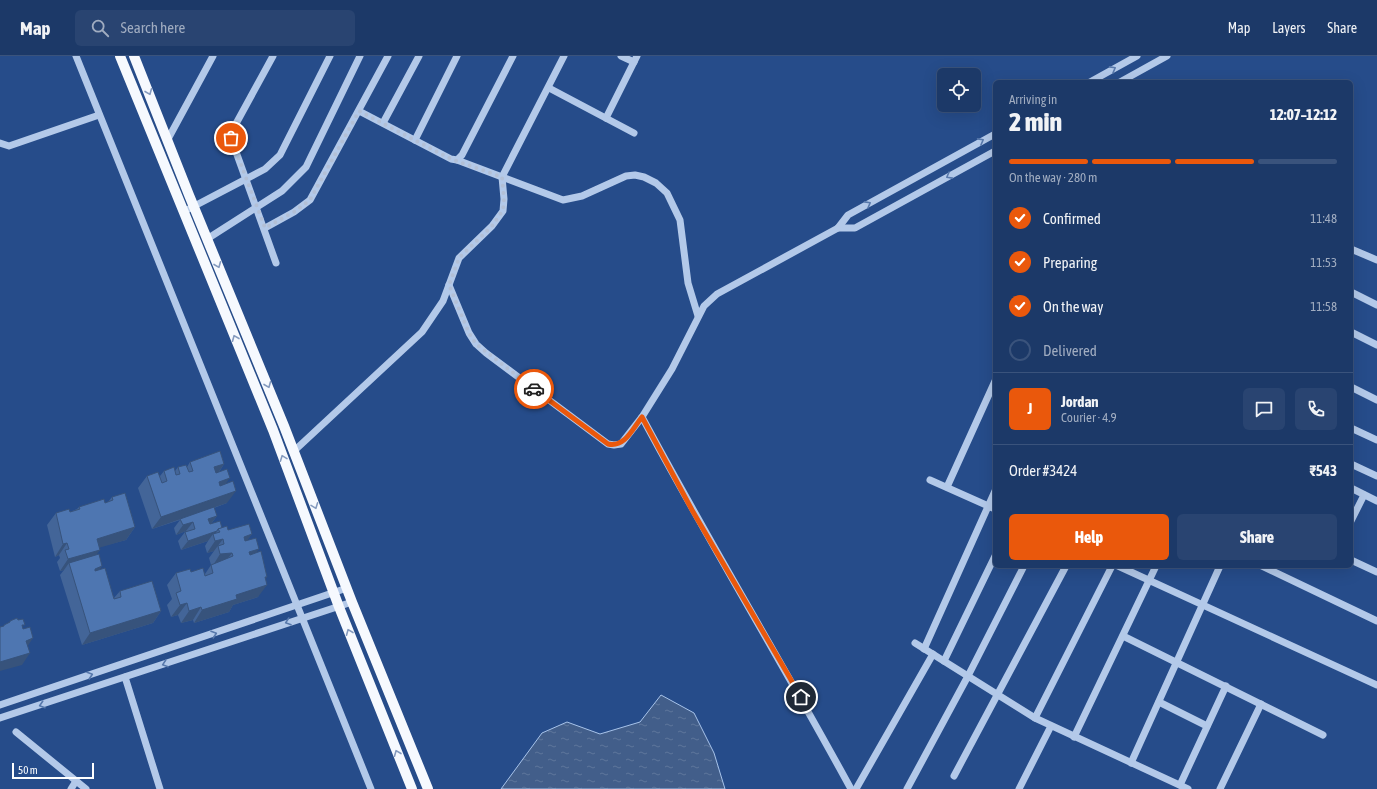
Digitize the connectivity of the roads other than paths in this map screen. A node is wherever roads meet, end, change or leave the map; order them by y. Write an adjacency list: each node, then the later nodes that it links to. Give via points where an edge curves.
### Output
1 (76, 56): 21 (street)
2 (120, 56): 35 (main road)
3 (134, 56): 26 (main road, one-way to 26)
4 (213, 56): 26 (street)
5 (273, 56): 32 (street, via 232,131 233,146)
6 (330, 56): 32 (street, via 280,155 266,169)
7 (360, 56): 34 (street, via 306,167 282,191)
8 (387, 56): 20 (street)
9 (419, 56): 23 (street)
10 (457, 56): 27 (street)
11 (513, 56): 30 (street, via 462,155)
12 (564, 56): 19 (street)
13 (621, 56): 16 (street)
14 (1137, 56): 17 (street, one-way to 14)
15 (1167, 56): 18 (street)
16 (636, 59): 22 (street)
17 (1094, 80)
18 (1124, 80)
19 (549, 88): 22 (street); 31 (street)
20 (359, 111): 23 (street); 36 (street, via 310,200)
21 (99, 115): 28 (street, via 9,146); 79 (street)
22 (606, 118): 24 (street)
23 (383, 123): 27 (street)
24 (634, 133)
25 (993, 135): 37 (street, one-way to 25, via 848,215)
26 (168, 139): 33 (main road)
27 (415, 140): 30 (street)
28 (0, 143)
29 (993, 152): 37 (street, one-way to 37, via 855,228)
30 (457, 160): 31 (street)
31 (502, 177): 42 (street, via 503,210 492,226 459,258); 45 (street, via 563,200 582,196 626,176 644,177 656,183 667,193 680,220 688,283)
32 (246, 180): 33 (street); 34 (street)
33 (194, 208): 35 (street); 38 (main road)
34 (257, 208): 36 (street); 38 (street)
35 (183, 212): 76 (main road, one-way to 35, via 273,430)
36 (265, 228): 41 (street)
37 (838, 228): 45 (street, via 717,294)
38 (207, 240): 54 (main road, one-way to 54)
39 (1353, 250): 40 (street)
40 (1377, 260)
41 (276, 263)
42 (449, 285): 51 (street, via 476,344 608,444 621,444); 54 (street, via 443,301 422,332)
43 (1353, 293): 44 (street)
44 (1377, 305)
45 (698, 316): 51 (street, via 672,369)
46 (1353, 333): 47 (street)
47 (1377, 345)
48 (993, 385): 58 (street)
49 (1353, 388): 50 (street)
50 (1377, 400)
51 (642, 417): 114 (street)
52 (1353, 429): 53 (street)
53 (1377, 440)
54 (294, 451): 75 (main road, one-way to 75)
55 (1353, 465): 56 (street)
56 (1377, 476)
57 (930, 480): 58 (street)
58 (947, 487): 62 (street)
59 (1353, 489): 60 (street)
60 (1364, 495): 61 (street); 63 (street)
61 (1377, 501)
62 (992, 507): 85 (street)
63 (1353, 517)
64 (993, 560): 87 (street)
65 (1353, 561): 73 (street)
66 (1023, 568): 89 (street)
67 (1065, 568): 93 (street)
68 (1111, 568): 98 (street)
69 (1123, 568): 74 (street)
70 (1155, 568): 74 (street)
71 (1219, 568): 78 (street)
72 (1266, 568): 82 (street)
73 (1377, 572)
74 (1150, 580): 78 (street); 83 (street)
75 (347, 588): 76 (street); 77 (main road)
76 (334, 594): 79 (street); 80 (main road)
77 (352, 602): 80 (street); 113 (main road)
78 (1204, 604): 88 (street); 91 (street)
79 (298, 606): 81 (street); 95 (street, one-way to 79)
80 (339, 606): 81 (street); 112 (main road, one-way to 80)
81 (303, 617): 90 (street, one-way to 90); 111 (street)
82 (1377, 621)
83 (1123, 636): 88 (street); 103 (street)
84 (915, 643): 85 (street)
85 (924, 649): 86 (street)
86 (933, 654): 87 (street); 115 (street)
87 (944, 661): 89 (street)
88 (1177, 662): 92 (street); 94 (street)
89 (968, 676): 93 (street); 116 (street)
90 (125, 677): 97 (street, one-way to 97); 110 (street)
91 (1377, 685)
92 (1226, 686): 96 (street); 100 (street)
93 (998, 695): 98 (street); 105 (street)
94 (1159, 702): 100 (street); 104 (street)
95 (0, 704)
96 (1261, 704): 102 (street); 119 (street)
97 (0, 718)
98 (1035, 718): 99 (street)
99 (1051, 726): 103 (street); 117 (street)
100 (1207, 726): 107 (street)
101 (16, 732): 106 (street)
102 (1323, 735)
103 (1074, 737): 104 (street)
104 (1131, 763): 107 (street)
105 (954, 776)
106 (76, 781): 108 (street); 109 (street)
107 (1180, 785): 118 (street)
108 (71, 789)
109 (86, 789)
110 (160, 789)
111 (371, 789)
112 (412, 789)
113 (428, 789)
114 (851, 789)
115 (856, 789)
116 (907, 789)
117 (1019, 789)
118 (1188, 789)
119 (1220, 789)

